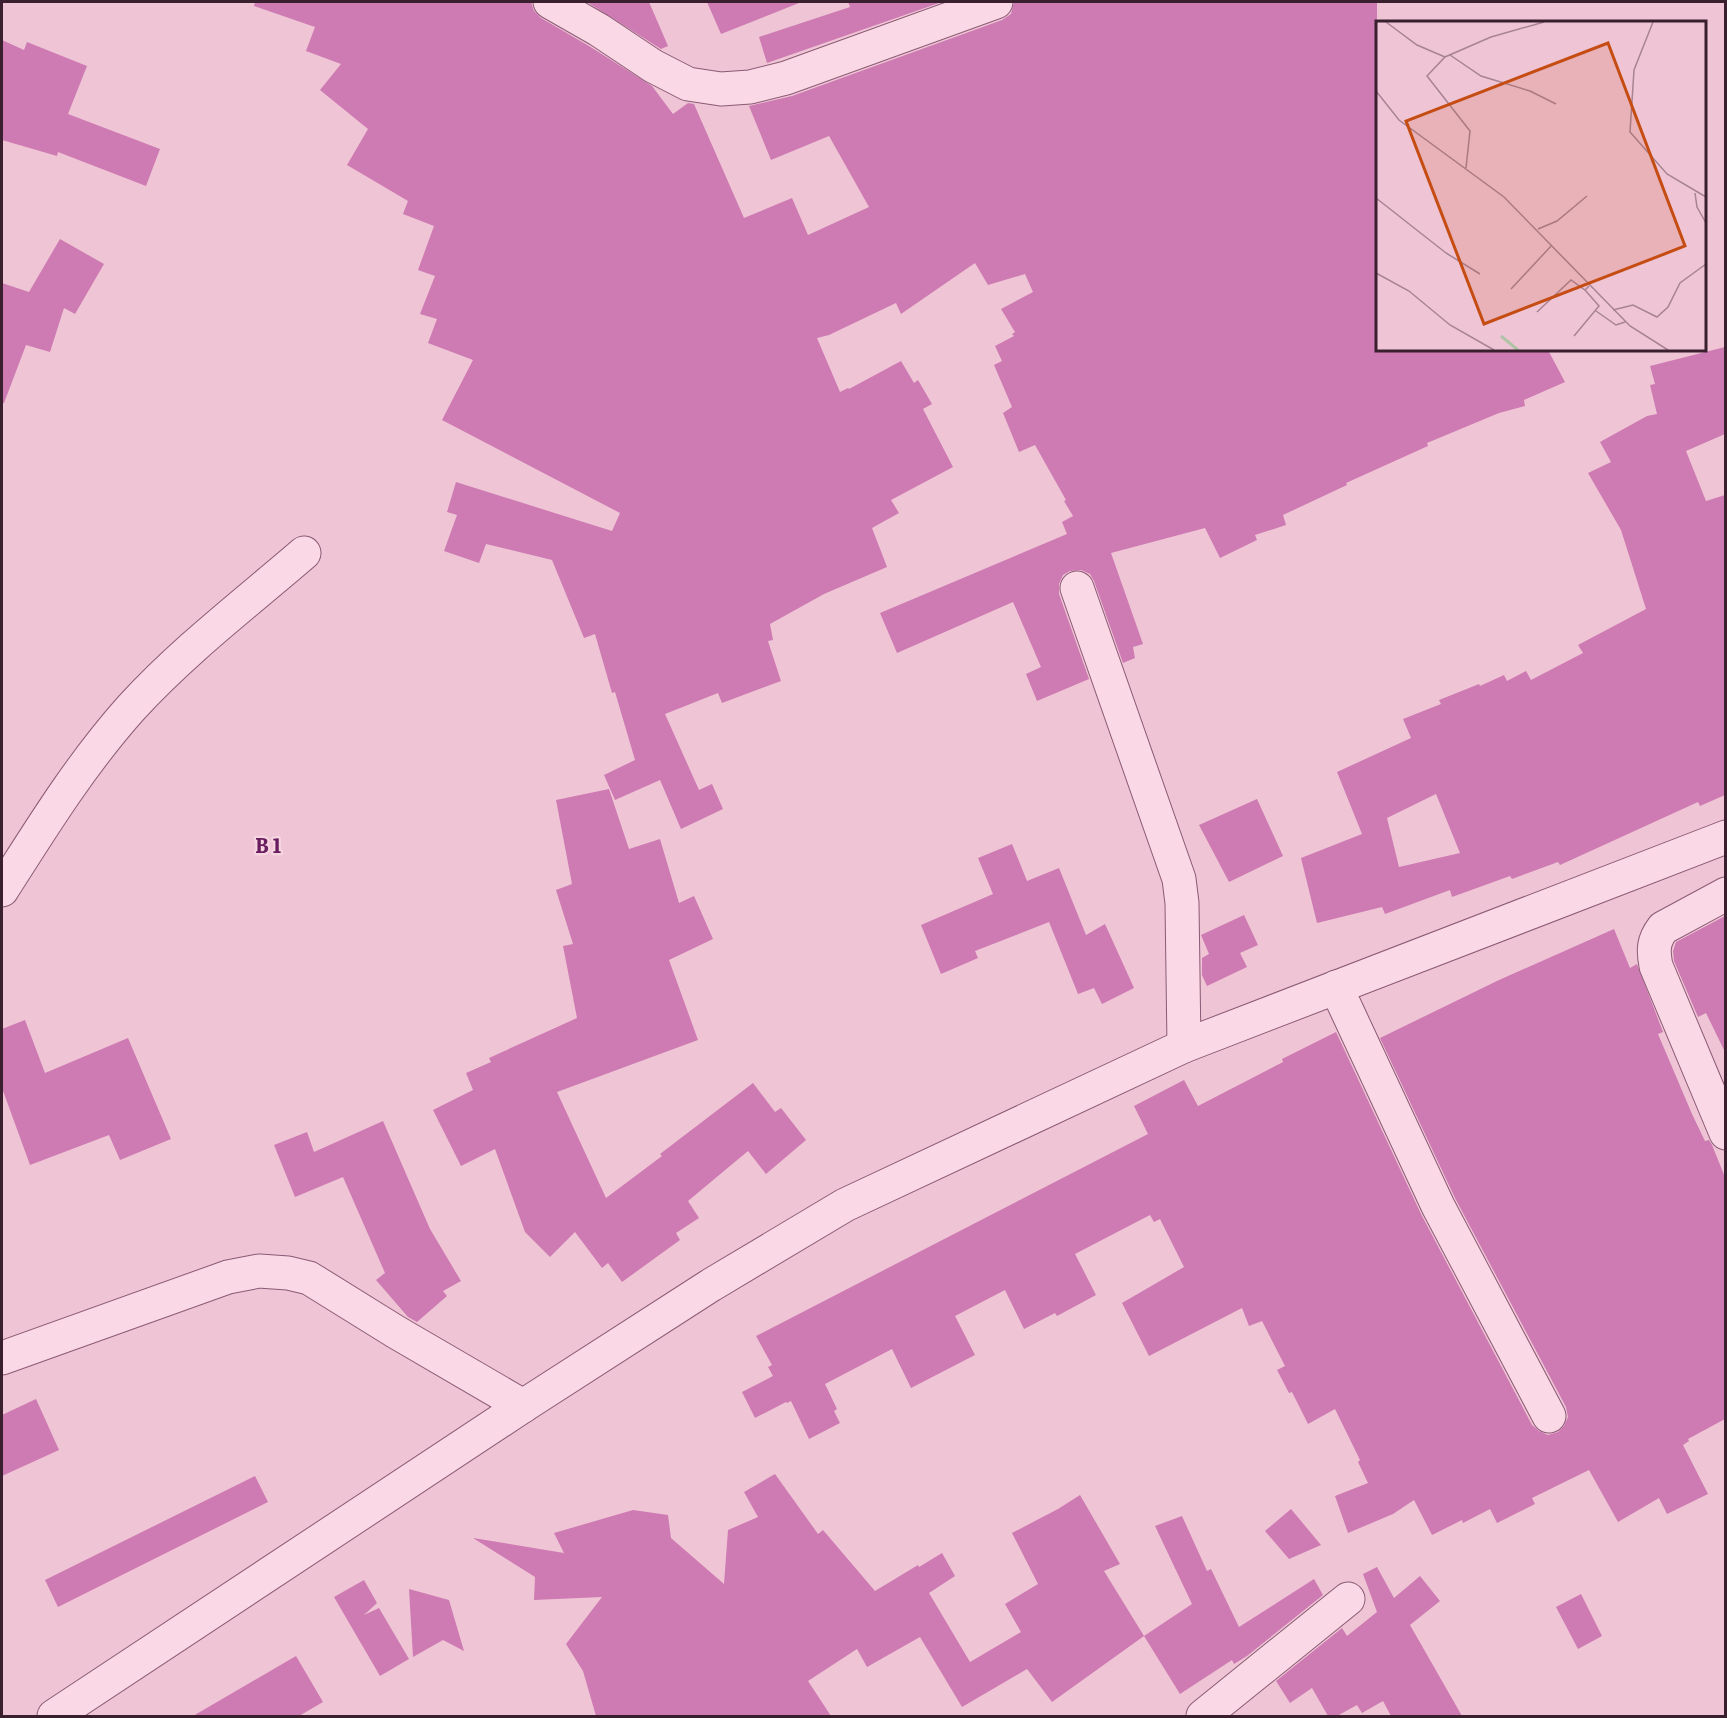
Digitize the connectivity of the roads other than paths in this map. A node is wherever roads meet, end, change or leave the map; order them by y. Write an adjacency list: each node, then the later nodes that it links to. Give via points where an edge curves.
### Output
1 (550, 2): 2 (street, via 688,84 721,89 786,78)
2 (996, 2)
3 (304, 553): 6 (street, via 188,653 133,707 91,756)
4 (1077, 588): 9 (street, via 1179,879)
5 (1725, 837): 8 (street)
6 (2, 890)
7 (1725, 894): 10 (street, via 1663,928 1653,949 1656,966)
8 (1336, 987): 9 (street); 13 (street, via 1438,1206)
9 (1184, 1046): 12 (street, via 845,1205 711,1285)
10 (1725, 1133)
11 (2, 1358): 12 (street, via 228,1277 259,1271 288,1273 309,1278)
12 (523, 1406): 15 (street)
13 (1549, 1416)
14 (1348, 1599): 16 (street)
15 (54, 1716)
16 (1203, 1716)

